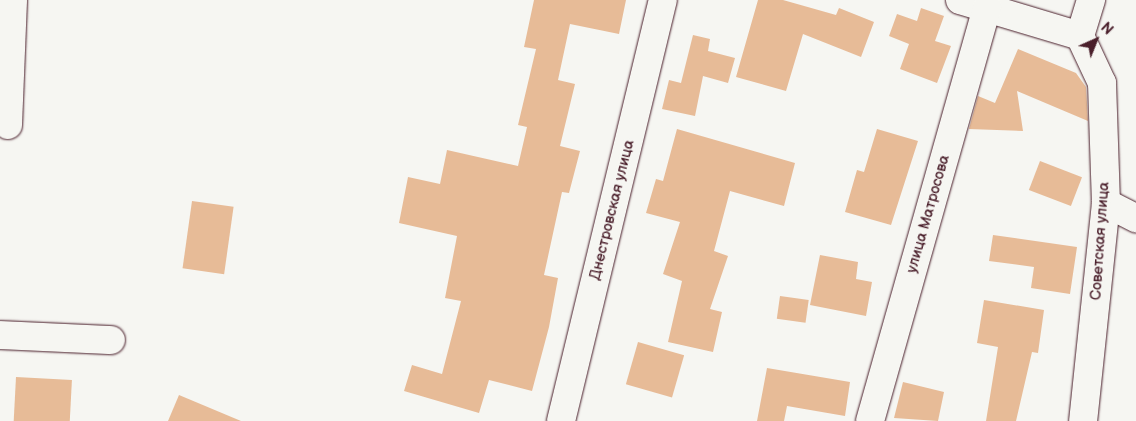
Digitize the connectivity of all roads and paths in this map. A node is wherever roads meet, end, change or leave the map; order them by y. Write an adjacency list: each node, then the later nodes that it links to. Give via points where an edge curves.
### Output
1 (13, 0): 7 (street)
2 (663, 0): 12 (street, Днестровская улица)
3 (960, 0): 5 (street)
4 (1091, 0): 6 (street)
5 (987, 6): 6 (street); 13 (street, улица Матросова)
6 (1080, 36): 8 (street, Советская улица, via 1102,83)
7 (8, 125)
8 (1106, 203): 9 (street); 14 (street, Советская улица)
9 (1136, 218)
10 (0, 335): 11 (street)
11 (111, 340)
12 (561, 421)
13 (870, 421)
14 (1083, 421)

